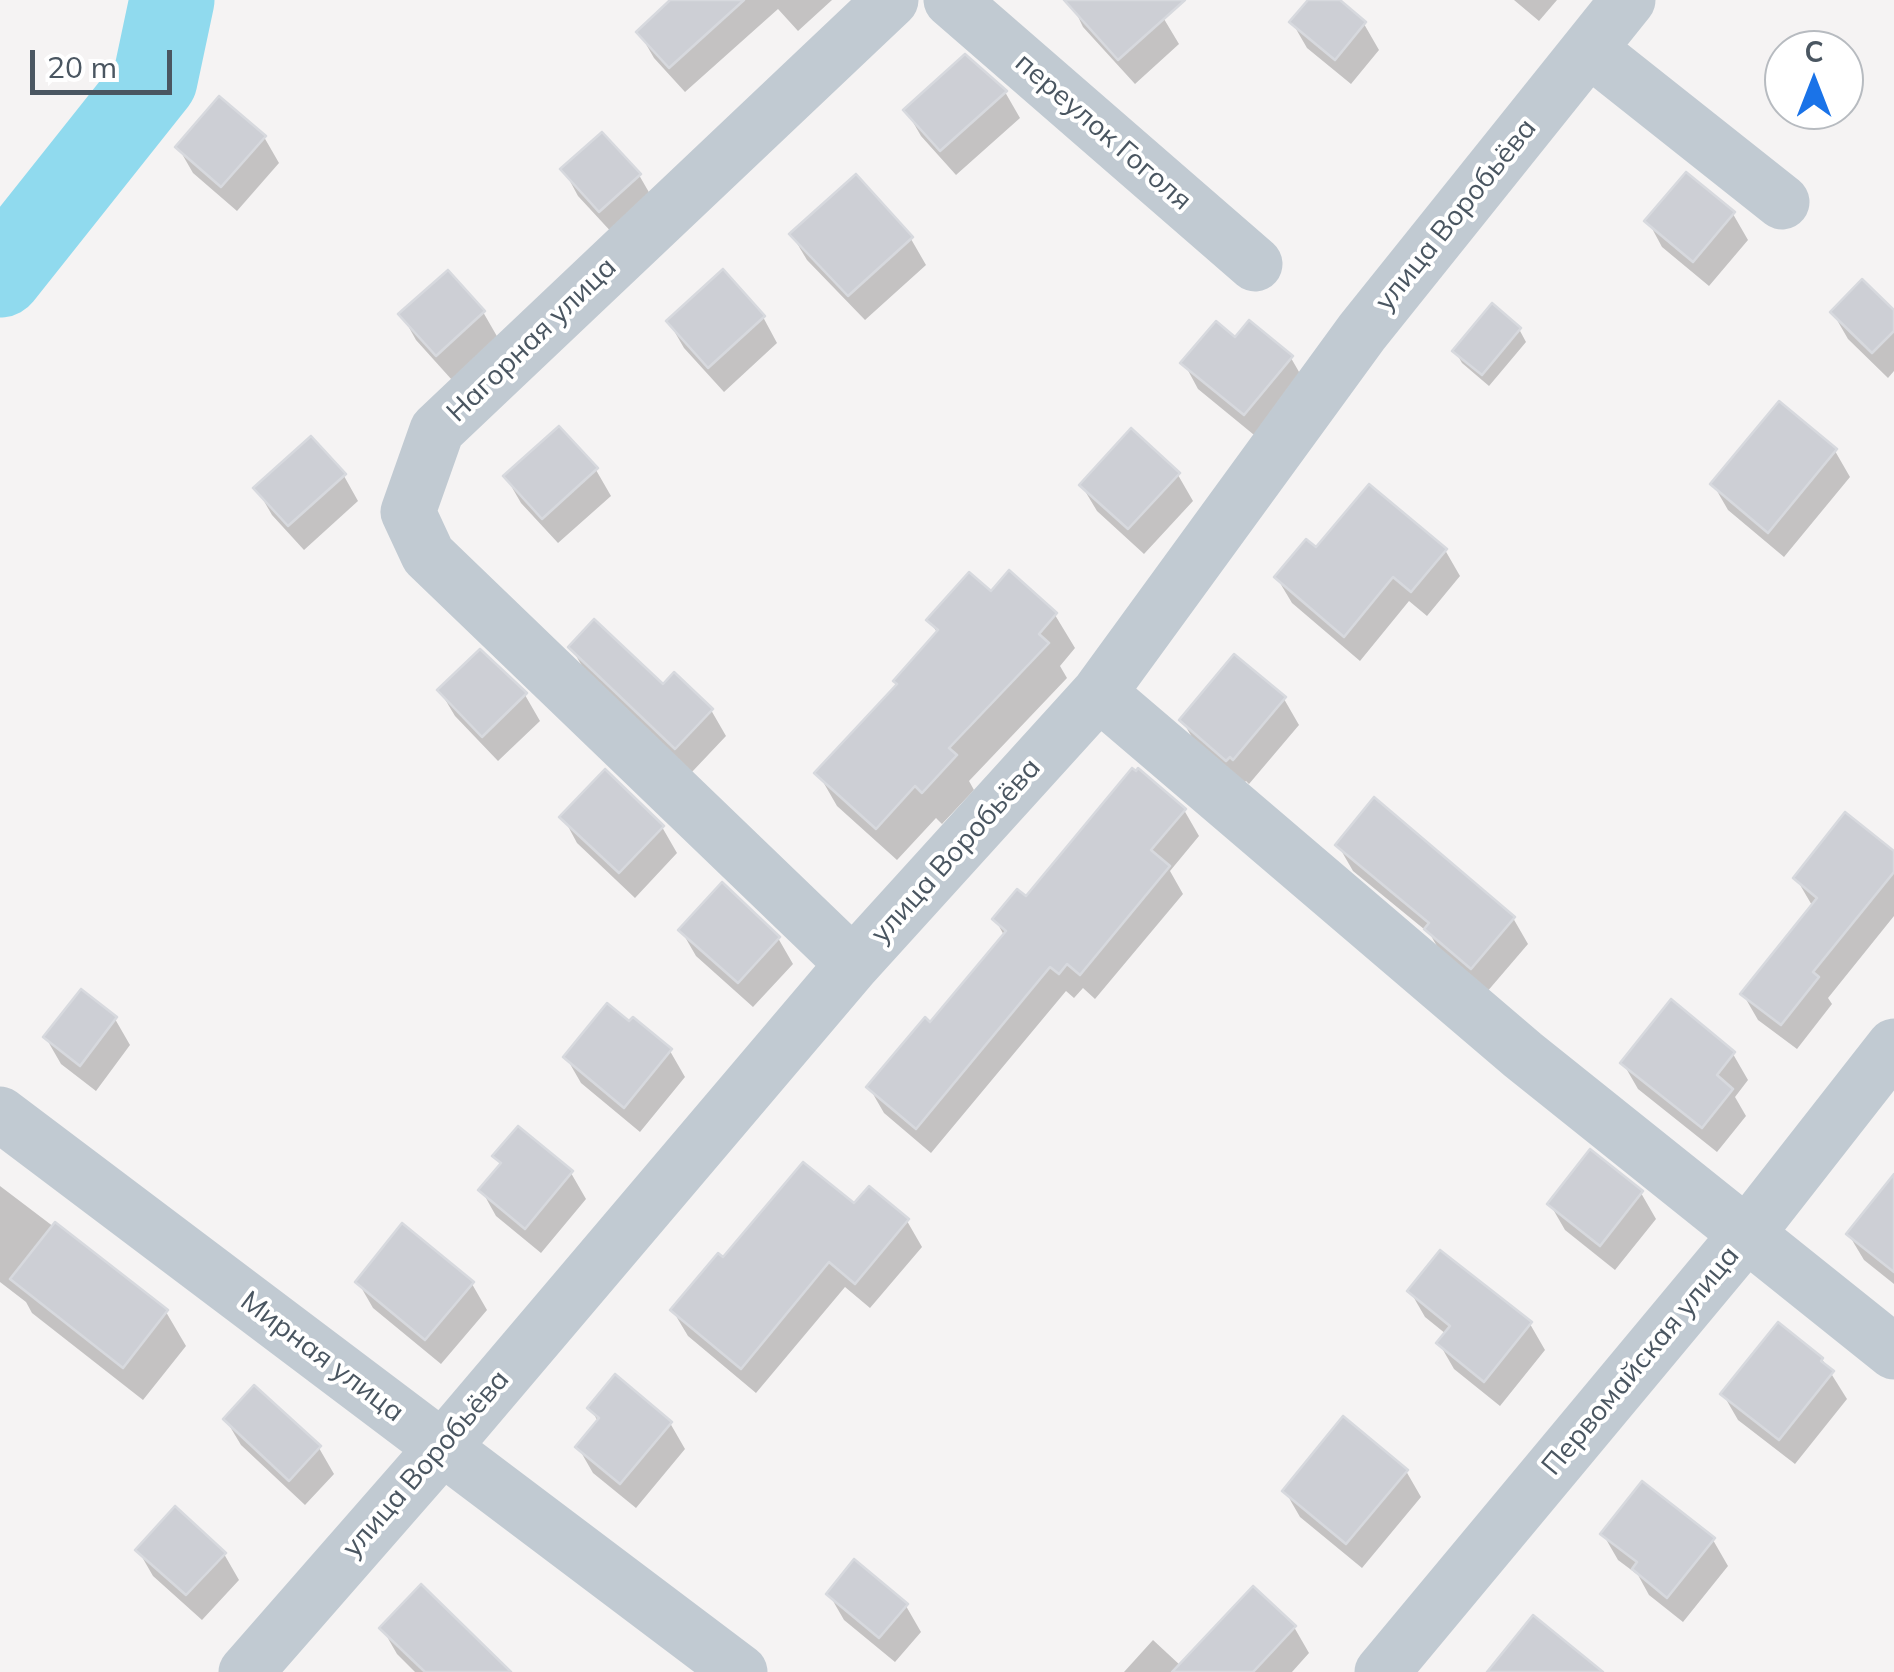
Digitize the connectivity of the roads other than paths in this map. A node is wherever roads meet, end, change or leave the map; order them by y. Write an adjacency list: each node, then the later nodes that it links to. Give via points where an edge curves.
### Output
1 (890, 0): 8 (street, Нагорная улица, via 437,430 408,512 428,555)
2 (952, 0): 6 (street, переулок Гоголя)
3 (1628, 0): 4 (street, улица Воробьёва)
4 (1588, 49): 5 (street); 7 (street, улица Воробьёва, via 1362,332)
5 (1782, 202)
6 (1255, 264)
7 (1099, 693): 8 (street, улица Воробьёва); 11 (street, via 1523,1055)
8 (854, 964): 13 (street, улица Воробьёва)
9 (1894, 1046): 11 (street, Первомайская улица)
10 (0, 1114): 13 (street, Мирная улица)
11 (1746, 1235): 12 (street); 16 (street, Первомайская улица)
12 (1894, 1352)
13 (443, 1447): 14 (street, улица Воробьёва); 15 (street, Мирная улица)
14 (246, 1672)
15 (740, 1672)
16 (1382, 1672)

